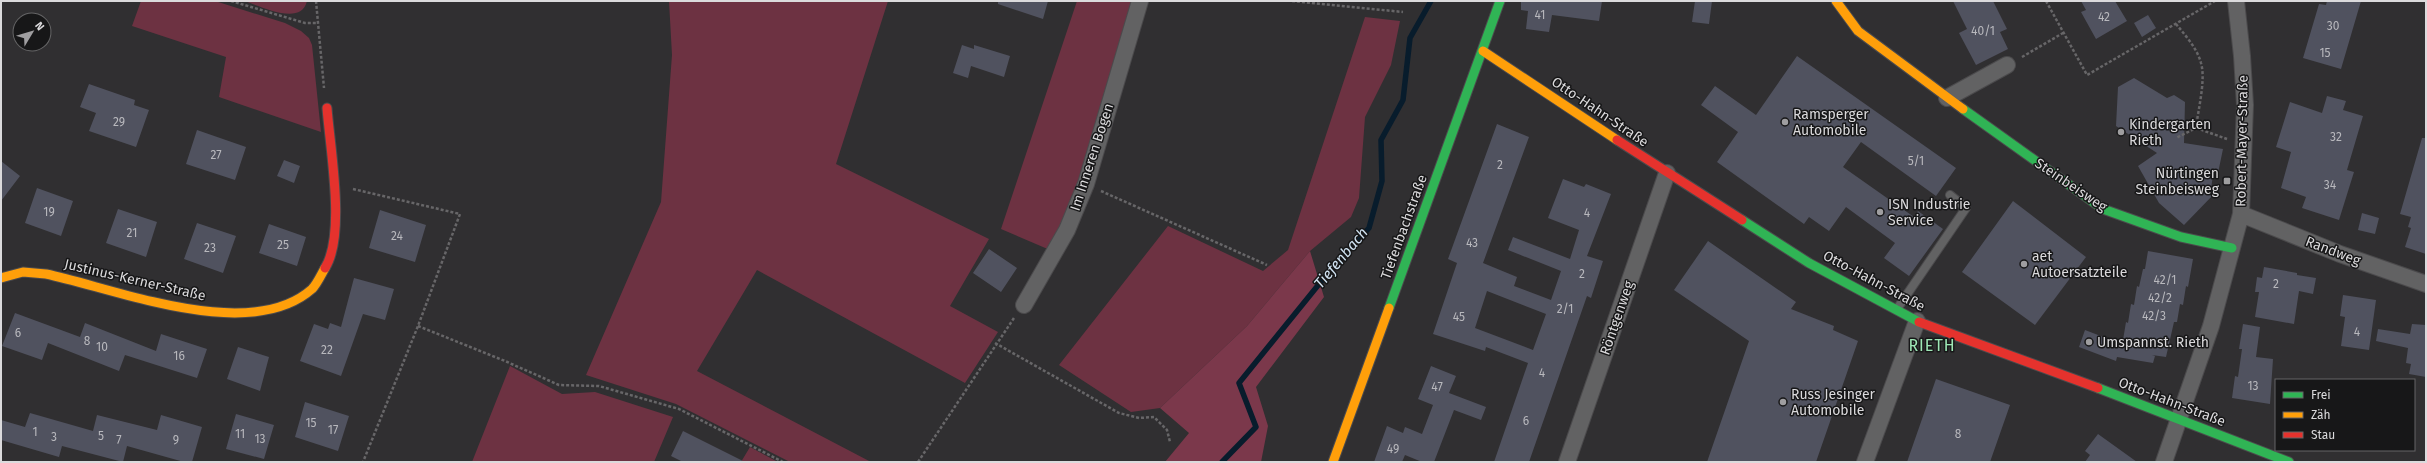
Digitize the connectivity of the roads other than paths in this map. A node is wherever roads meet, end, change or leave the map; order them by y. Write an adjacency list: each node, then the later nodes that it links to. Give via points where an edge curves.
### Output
1 (1140, 1): 15 (street, Im Inneren Bogen, via 1086,184 1068,230)
2 (1500, 1): 5 (street, Tiefenbachstraße)
3 (1836, 1): 7 (street, Steinbeisweg, via 1858,31)
4 (2236, 1): 11 (street, Robert-Mayer-Straße, via 2245,105)
5 (1483, 51): 9 (street, Otto-Hahn-Straße); 19 (street, Tiefenbachstraße)
6 (2007, 65): 7 (street)
7 (1947, 98): 12 (street, Steinbeisweg, via 2103,209 2181,238)
8 (326, 108): 13 (street, Justinus-Kerner-Straße, via 333,184 334,241 329,262 315,287 290,303 259,312 205,310 153,301 55,276 26,272)
9 (1667, 173): 16 (street, Otto-Hahn-Straße, via 1810,263); 20 (street, Röntgenweg)
10 (1950, 195): 16 (lane, via 1966,208)
11 (2241, 214): 12 (street, Robert-Mayer-Straße); 14 (street, Randweg, via 2340,254)
12 (2232, 248): 18 (street, Robert-Mayer-Straße, via 2211,326)
13 (1, 278)
14 (2426, 284)
15 (1024, 305)
16 (1896, 310): 17 (street, Otto-Hahn-Straße)
17 (1917, 322): 18 (street, Otto-Hahn-Straße); 21 (street)
18 (2180, 419): 22 (street, Robert-Mayer-Straße); 23 (street, Otto-Hahn-Straße)
19 (1333, 462)
20 (1567, 462)
21 (1865, 462)
22 (2164, 462)
23 (2289, 462)

